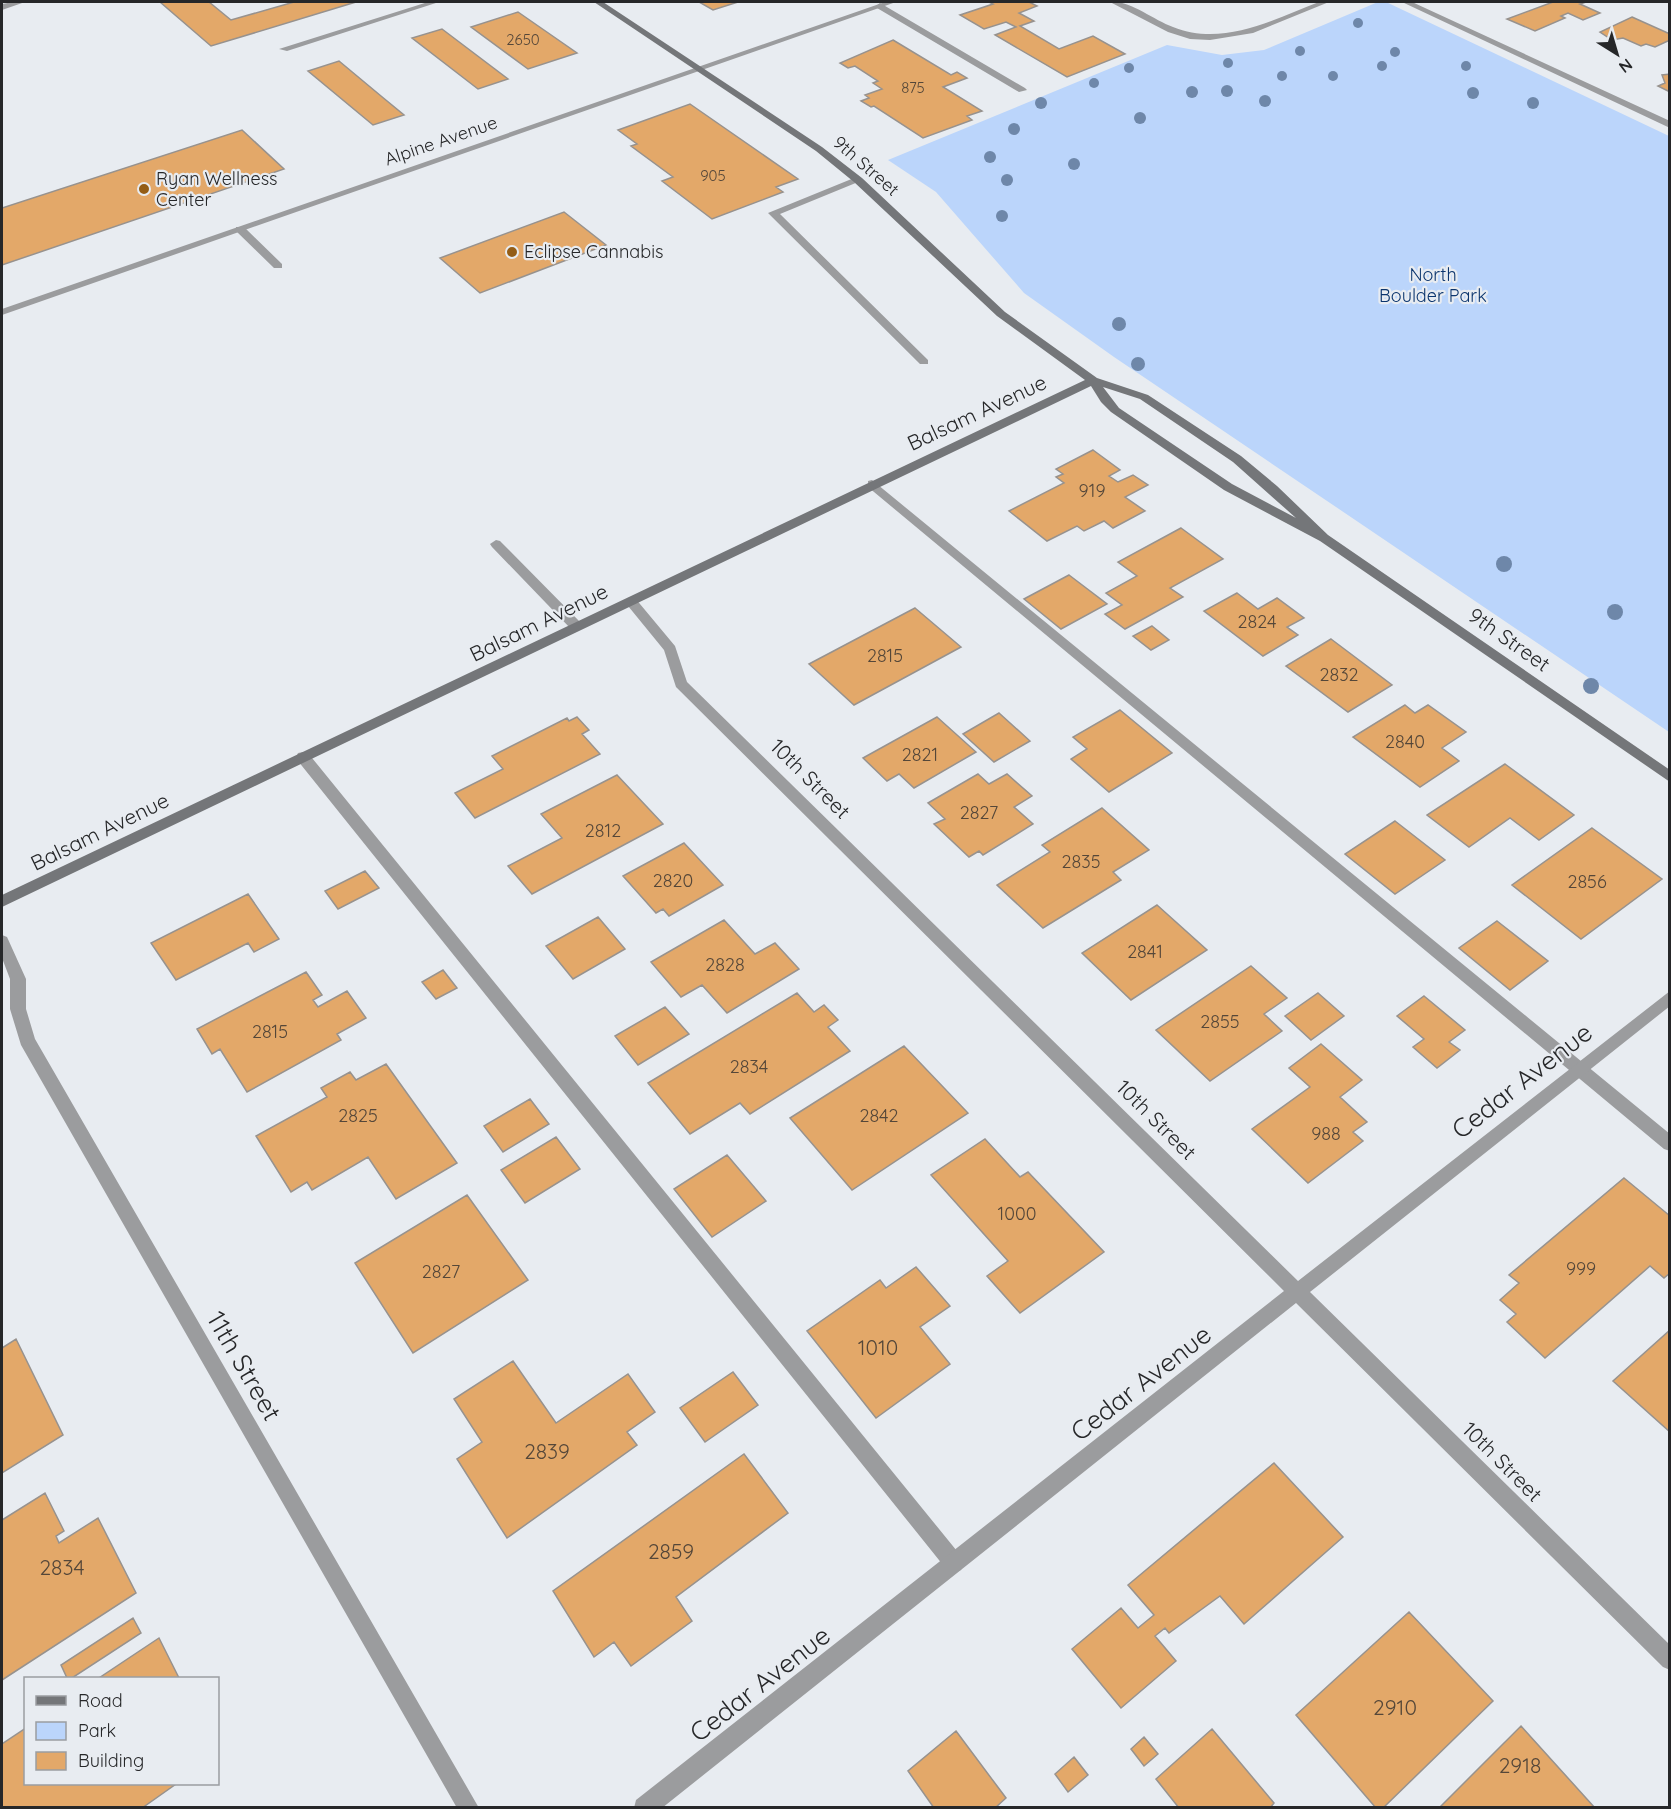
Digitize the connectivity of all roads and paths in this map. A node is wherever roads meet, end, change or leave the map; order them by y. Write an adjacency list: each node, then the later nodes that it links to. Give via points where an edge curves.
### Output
1 (21, 2): 9 (street)
2 (435, 2): 10 (street)
3 (598, 2): 11 (street, 9th Street)
4 (892, 2): 8 (street, Alpine Avenue)
5 (1113, 2): 6 (street, via 1172,31 1212,37 1236,35)
6 (1325, 2)
7 (1406, 2): 13 (street)
8 (880, 6): 11 (street, Alpine Avenue); 12 (street)
9 (2, 7)
10 (284, 49)
11 (700, 68): 14 (street, 9th Street); 15 (street, Alpine Avenue)
12 (1022, 90)
13 (1670, 125)
14 (858, 180): 18 (street, via 773,213); 19 (street, 9th Street, via 1001,314)
15 (240, 229): 16 (street); 17 (street, Alpine Avenue)
16 (278, 266)
17 (2, 312)
18 (924, 362)
19 (1093, 380): 20 (street, Balsam Avenue); 21 (street, 9th Street, via 1115,410 1208,474); 21 (street, 9th Street, via 1144,397 1236,459)
20 (872, 484): 23 (street, Balsam Avenue); 30 (street)
21 (1324, 538): 26 (street, 9th Street)
22 (496, 544): 24 (street)
23 (630, 601): 24 (street, Balsam Avenue); 32 (street, 10th Street, via 670,649 681,684)
24 (576, 626): 25 (street, Balsam Avenue)
25 (303, 757): 27 (street, Balsam Avenue); 33 (street)
26 (1670, 777)
27 (2, 901)
28 (2, 941): 35 (street, 11th Street, via 18,979 18,1008 27,1040)
29 (1670, 997): 30 (street, Cedar Avenue)
30 (1578, 1070): 31 (street); 32 (street, Cedar Avenue)
31 (1670, 1144)
32 (1297, 1291): 33 (street, Cedar Avenue); 34 (street, 10th Street)
33 (954, 1563): 36 (street, Cedar Avenue)
34 (1670, 1660)
35 (469, 1808)
36 (644, 1808)

